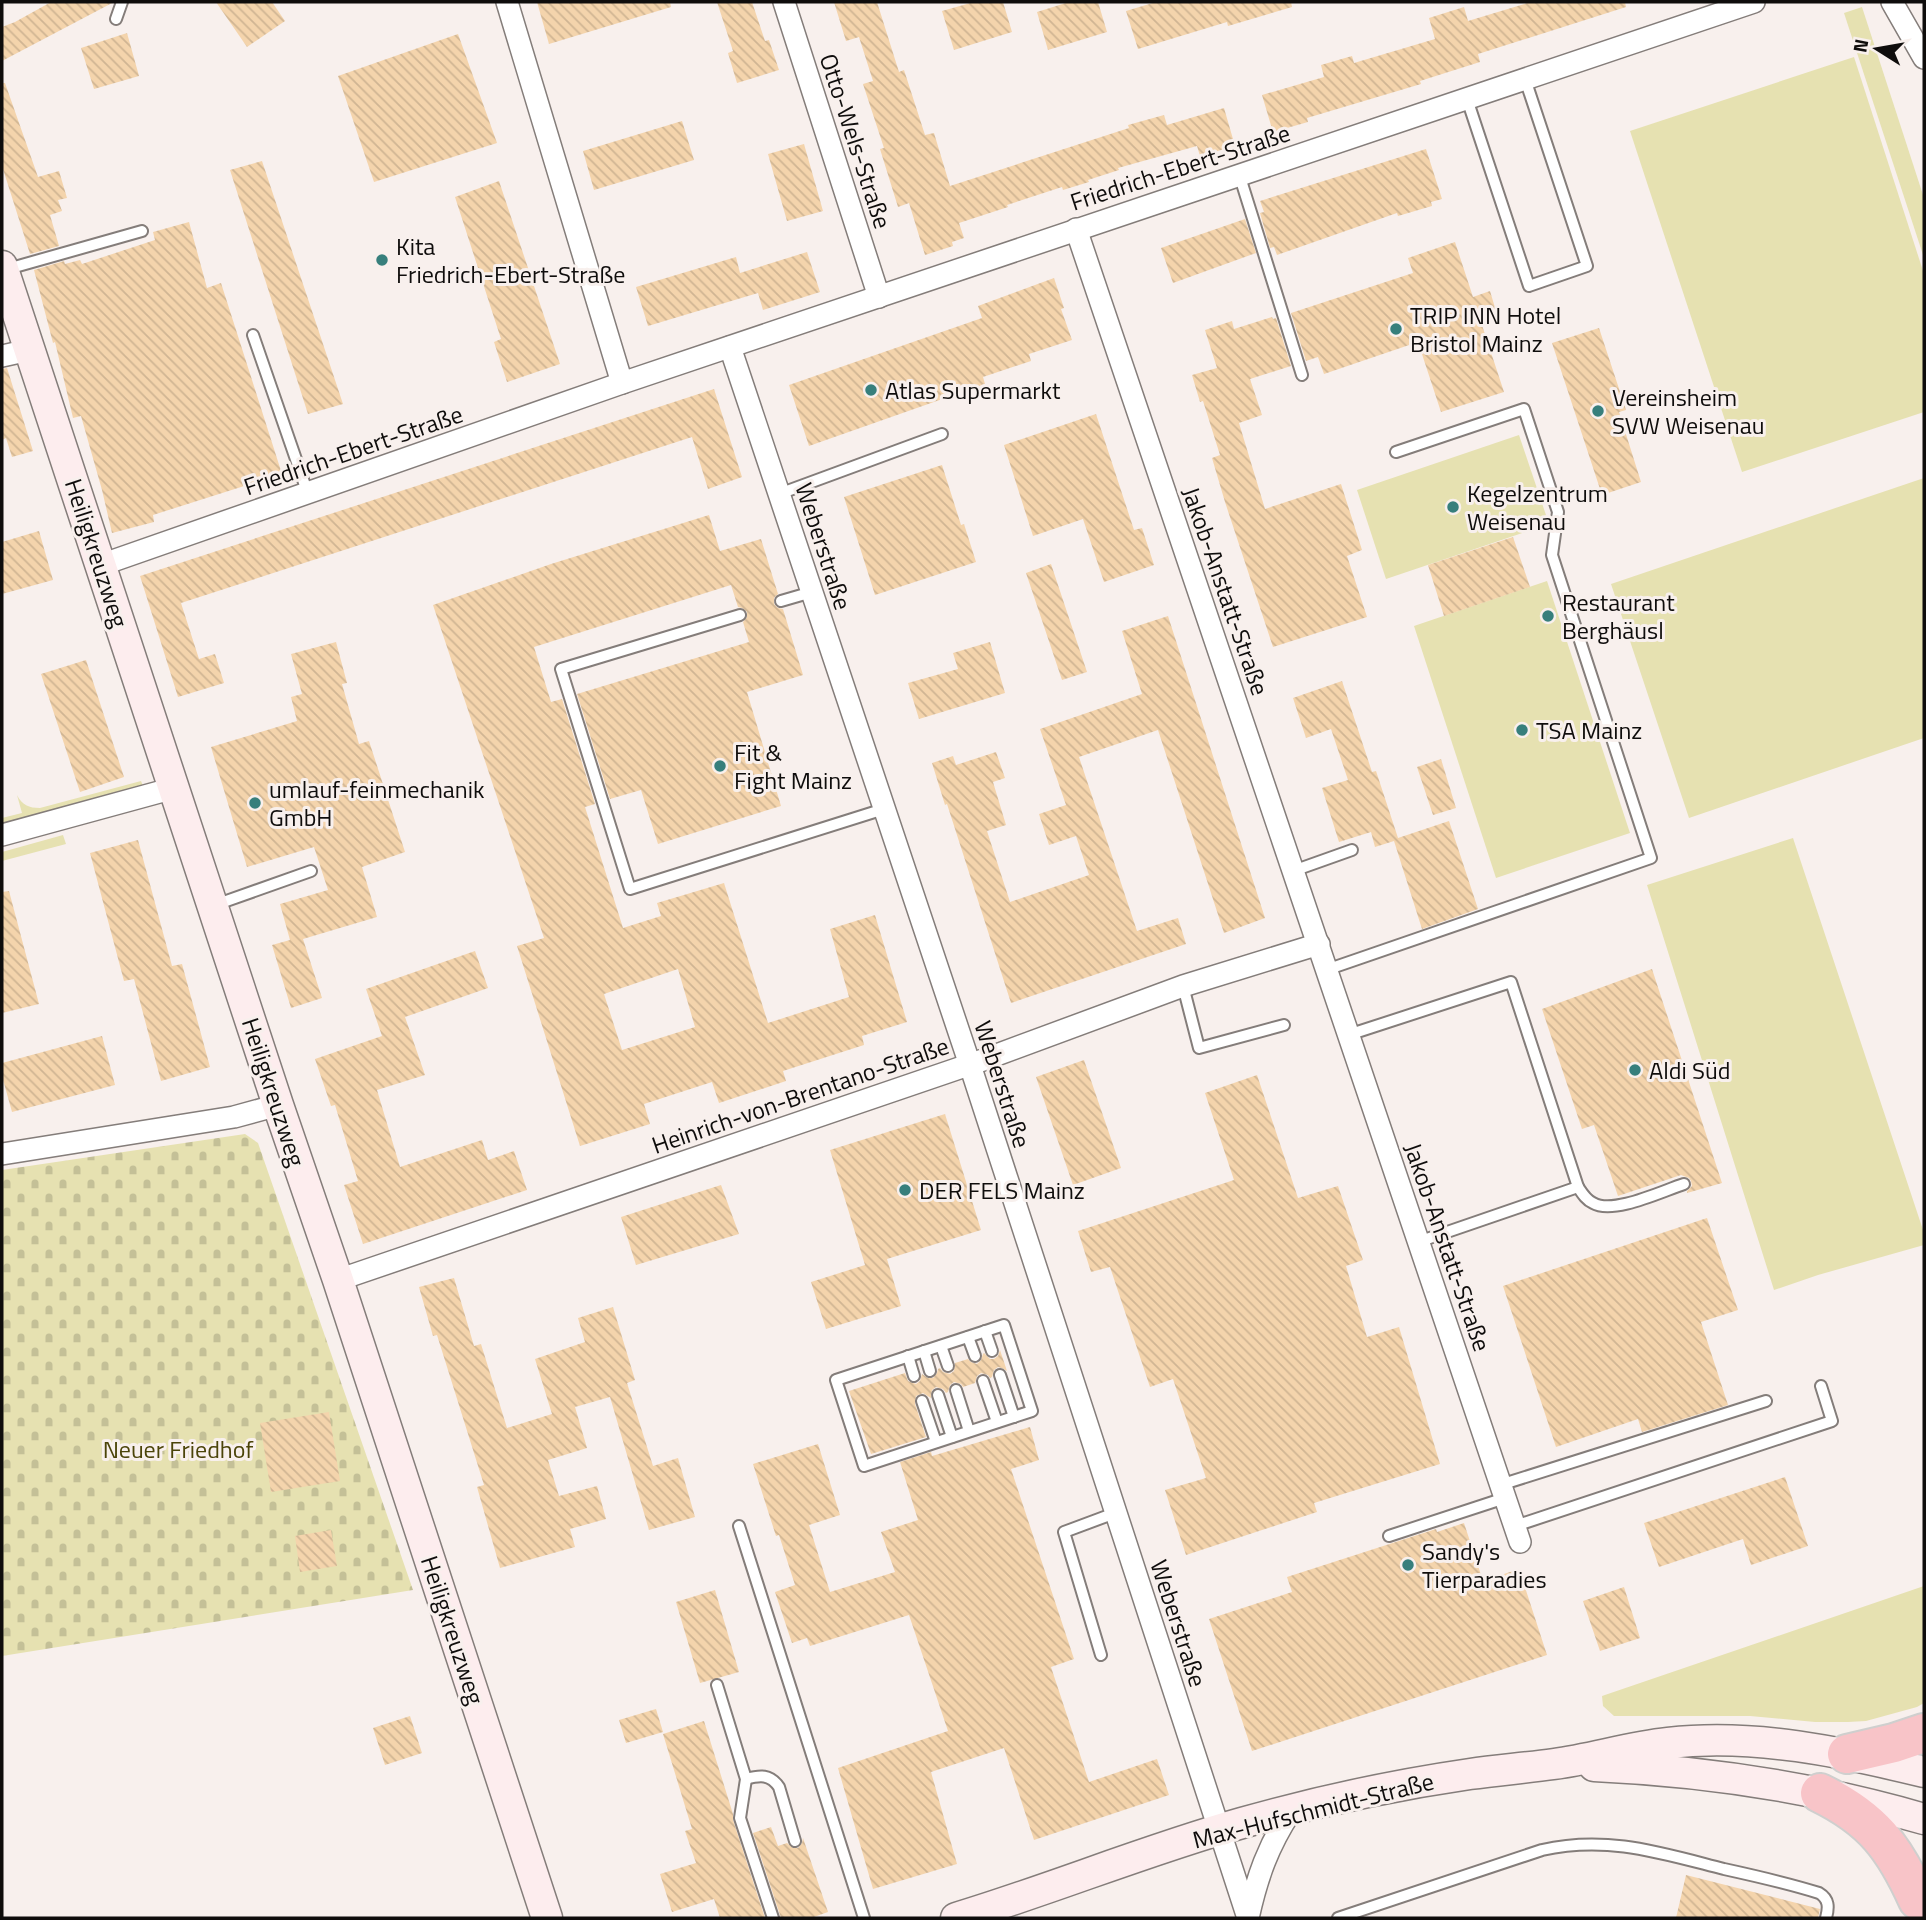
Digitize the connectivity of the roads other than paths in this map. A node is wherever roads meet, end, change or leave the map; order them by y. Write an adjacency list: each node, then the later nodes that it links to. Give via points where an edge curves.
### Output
1 (121, 2): 6 (lane)
2 (507, 2): 19 (street)
3 (784, 2): 14 (street, Otto-Wels-Straße)
4 (1754, 2): 8 (street, Friedrich-Ebert-Straße)
5 (1892, 2): 7 (street)
6 (116, 19)
7 (1924, 58)
8 (1525, 79): 9 (street, Friedrich-Ebert-Straße); 9 (lane, via 1587,266 1529,286)
9 (1467, 99): 10 (street, Friedrich-Ebert-Straße)
10 (1240, 174): 11 (street, Friedrich-Ebert-Straße); 18 (lane)
11 (1076, 229): 14 (street, Friedrich-Ebert-Straße); 33 (street, Jakob-Anstatt-Straße)
12 (142, 231): 13 (lane)
13 (3, 268): 17 (street, Heiligkreuzweg)
14 (879, 297): 16 (street, Friedrich-Ebert-Straße)
15 (253, 335): 22 (lane)
16 (730, 347): 19 (street, Friedrich-Ebert-Straße); 23 (street, Weberstraße)
17 (15, 353): 24 (street, Heiligkreuzweg)
18 (1302, 375)
19 (622, 383): 22 (street, Friedrich-Ebert-Straße)
20 (942, 434): 23 (lane)
21 (1396, 452): 36 (lane, via 1524,409 1558,512 1552,555 1651,858)
22 (308, 494): 24 (street, Friedrich-Ebert-Straße)
23 (779, 494): 25 (street, Weberstraße)
24 (102, 565): 28 (street, Heiligkreuzweg)
25 (812, 592): 26 (lane); 29 (street, Weberstraße)
26 (781, 601)
27 (740, 615): 29 (lane, via 561,669 630,889)
28 (174, 788): 30 (street); 34 (street, Heiligkreuzweg)
29 (884, 809): 40 (street, Weberstraße)
30 (2, 835)
31 (1352, 850): 33 (lane)
32 (311, 871): 34 (lane)
33 (1293, 871): 35 (street, Jakob-Anstatt-Straße)
34 (213, 906): 41 (street, Heiligkreuzweg)
35 (1318, 944): 36 (street, Jakob-Anstatt-Straße); 37 (street, Heinrich-von-Brentano-Straße)
36 (1326, 970): 39 (street, Jakob-Anstatt-Straße)
37 (1183, 986): 38 (lane, via 1199,1048); 40 (street, Heinrich-von-Brentano-Straße)
38 (1284, 1025)
39 (1348, 1035): 44 (lane, via 1511,982); 45 (street, Jakob-Anstatt-Straße)
40 (970, 1065): 46 (street, Heinrich-von-Brentano-Straße); 70 (street, Weberstraße)
41 (278, 1105): 42 (street); 46 (street, Heiligkreuzweg)
42 (2, 1154)
43 (1684, 1184): 44 (lane, via 1616,1207 1592,1203)
44 (1578, 1187): 45 (lane)
45 (1418, 1242): 69 (street, Jakob-Anstatt-Straße)
46 (338, 1280): 87 (street, Heiligkreuzweg)
47 (985, 1331): 48 (lane); 51 (lane); 64 (lane, via 1004,1325 1032,1411)
48 (968, 1337): 49 (lane); 53 (lane)
49 (941, 1346): 50 (lane); 54 (lane)
50 (924, 1351): 52 (lane); 55 (lane)
51 (992, 1351)
52 (908, 1356): 57 (lane); 68 (lane, via 836,1380 863,1466)
53 (975, 1356)
54 (948, 1366)
55 (930, 1371)
56 (1000, 1375): 64 (lane)
57 (914, 1376)
58 (983, 1381): 65 (lane)
59 (1821, 1386): 72 (lane, via 1832,1421)
60 (956, 1390): 66 (lane)
61 (938, 1395): 67 (lane)
62 (922, 1401): 68 (lane)
63 (1766, 1401): 69 (lane)
64 (1014, 1417): 65 (lane)
65 (997, 1422): 66 (lane)
66 (969, 1432): 67 (lane)
67 (952, 1437): 68 (lane)
68 (936, 1442)
69 (1503, 1491): 72 (street, Jakob-Anstatt-Straße); 73 (lane)
70 (1115, 1513): 74 (lane, via 1064,1532); 84 (street, Weberstraße)
71 (739, 1525): 89 (lane)
72 (1517, 1534)
73 (1389, 1536)
74 (1101, 1655)
75 (718, 1685): 80 (lane)
76 (1924, 1733): 77 (highway)
77 (1847, 1754): 78 (street, Max-Hufschmidt-Straße, via 1749,1742 1693,1741); 79 (street, Max-Hufschmidt-Straße)
78 (1556, 1764): 81 (street, Max-Hufschmidt-Straße, via 1710,1777); 82 (street, Max-Hufschmidt-Straße, via 1460,1775)
79 (1924, 1772)
80 (746, 1779): 85 (lane, via 766,1776 774,1780); 88 (lane, via 740,1818)
81 (1820, 1793): 83 (street, Max-Hufschmidt-Straße); 86 (highway, via 1874,1828)
82 (1291, 1811): 84 (street, Max-Hufschmidt-Straße); 91 (street, Weberstraße, via 1263,1862)
83 (1924, 1819)
84 (1219, 1830): 90 (street, Max-Hufschmidt-Straße); 91 (street, Weberstraße)
85 (795, 1840)
86 (1918, 1898)
87 (547, 1918)
88 (773, 1918)
89 (864, 1918)
90 (956, 1918)
91 (1248, 1918)
92 (1338, 1918): 93 (lane, via 1542,1850 1603,1844 1636,1847 1819,1893 1828,1905)
93 (1826, 1918)

